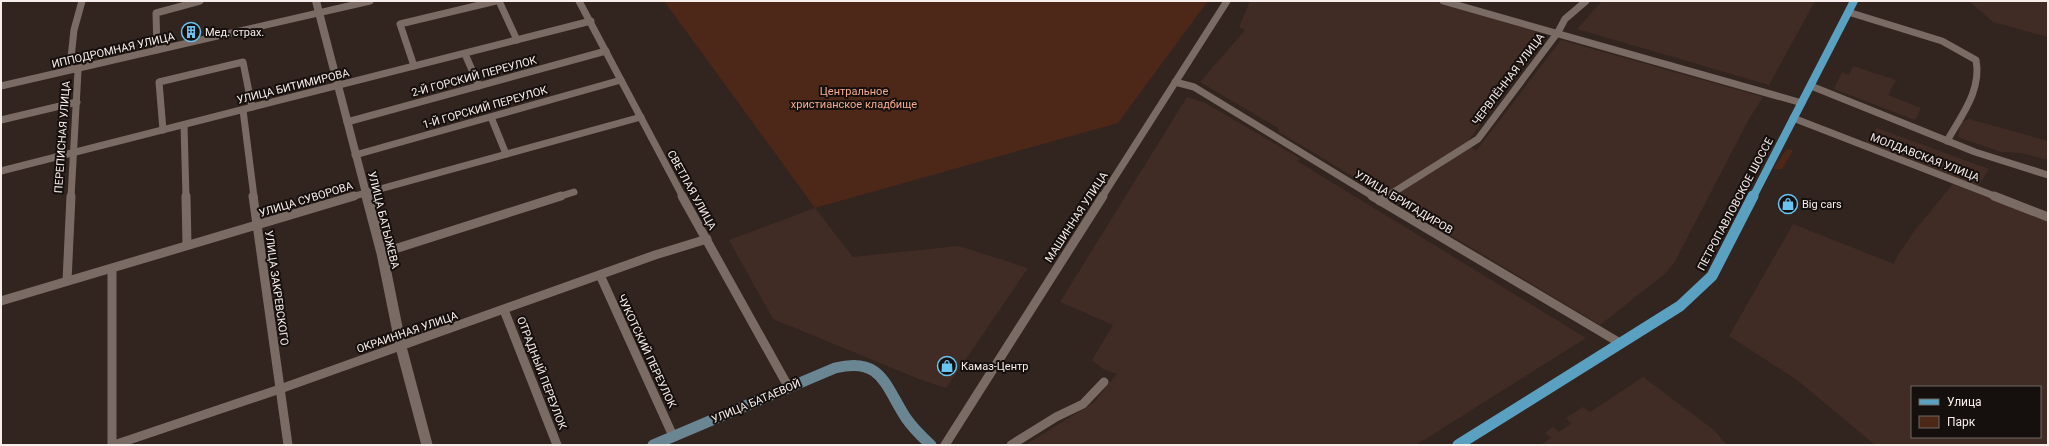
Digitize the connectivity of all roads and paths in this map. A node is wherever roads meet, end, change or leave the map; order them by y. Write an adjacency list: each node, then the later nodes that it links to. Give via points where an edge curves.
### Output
1 (82, 1): 21 (street, ПЕРЕПИСНАЯ УЛИЦА, via 72,40 70,67)
2 (200, 1): 17 (street, via 156,13)
3 (316, 1): 12 (street, УЛИЦА БАТЫЖЕВА)
4 (370, 1): 12 (street, ИППОДРОМНАЯ УЛИЦА)
5 (496, 1): 20 (street, via 400,24)
6 (499, 1): 16 (street)
7 (578, 1): 14 (street, СВЕТЛАЯ УЛИЦА)
8 (1227, 1): 23 (street, МАШИННАЯ УЛИЦА)
9 (1443, 1): 15 (street)
10 (1586, 1): 15 (street, ЧЕРВЛЁННАЯ УЛИЦА, via 1567,17 1559,26)
11 (1854, 1): 13 (main road, ПЕТРОПАВЛОВСКОЕ ШОССЕ)
12 (319, 12): 17 (street, ИППОДРОМНАЯ УЛИЦА); 25 (street, УЛИЦА БАТЫЖЕВА)
13 (1848, 12): 27 (main road, ПЕТРОПАВЛОВСКОЕ ШОССЕ); 39 (street, via 1942,41 1976,60 1979,68 1975,91)
14 (591, 21): 16 (street, УЛИЦА БИТИМИРОВА); 18 (street, СВЕТЛАЯ УЛИЦА)
15 (1558, 32): 29 (street); 47 (street, ЧЕРВЛЁННАЯ УЛИЦА, via 1478,139)
16 (517, 40): 19 (street, УЛИЦА БИТИМИРОВА)
17 (157, 50): 21 (street, ИППОДРОМНАЯ УЛИЦА)
18 (606, 51): 22 (street, СВЕТЛАЯ УЛИЦА); 26 (street, 2-Й ГОРСКИЙ ПЕРЕУЛОК)
19 (465, 54): 20 (street, УЛИЦА БИТИМИРОВА); 26 (street)
20 (414, 66): 25 (street, УЛИЦА БИТИМИРОВА)
21 (73, 70): 24 (street, ИППОДРОМНАЯ УЛИЦА); 28 (street, ПЕРЕПИСНАЯ УЛИЦА, via 78,71)
22 (620, 80): 32 (street, 1-Й ГОРСКИЙ ПЕРЕУЛОК); 33 (street, СВЕТЛАЯ УЛИЦА)
23 (1176, 82): 47 (street, УЛИЦА БРИГАДИРОВ, via 1194,87); 70 (street, МАШИННАЯ УЛИЦА)
24 (1, 86)
25 (338, 86): 30 (street, УЛИЦА БИТИМИРОВА); 36 (street, УЛИЦА БАТЫЖЕВА)
26 (479, 86): 36 (street, 2-Й ГОРСКИЙ ПЕРЕУЛОК)
27 (1811, 86): 29 (main road, ПЕТРОПАВЛОВСКОЕ ШОССЕ); 39 (street)
28 (77, 102): 35 (street); 40 (street, ПЕРЕПИСНАЯ УЛИЦА)
29 (1802, 103): 34 (main road, ПЕТРОПАВЛОВСКОЕ ШОССЕ)
30 (252, 108): 31 (street, УЛИЦА БИТИМИРОВА); 38 (street, via 243,62 159,82)
31 (243, 110): 37 (street, УЛИЦА БИТИМИРОВА); 49 (street, УЛИЦА ЗАКРЕВСКОГО)
32 (491, 117): 41 (street); 42 (street, 1-Й ГОРСКИЙ ПЕРЕУЛОК)
33 (641, 117): 41 (street, УЛИЦА СУВОРОВА); 50 (street, СВЕТЛАЯ УЛИЦА)
34 (1793, 118): 48 (street, МОЛДАВСКАЯ УЛИЦА); 58 (main road, ПЕТРОПАВЛОВСКОЕ ШОССЕ, via 1712,276 1680,306)
35 (1, 120)
36 (347, 122): 42 (street, УЛИЦА БАТЫЖЕВА)
37 (184, 125): 38 (street, УЛИЦА БИТИМИРОВА); 51 (street)
38 (163, 130): 40 (street, УЛИЦА БИТИМИРОВА)
39 (1947, 140): 44 (street)
40 (73, 153): 43 (street, УЛИЦА БИТИМИРОВА); 55 (street, ПЕРЕПИСНАЯ УЛИЦА)
41 (506, 154): 46 (street, УЛИЦА СУВОРОВА)
42 (355, 155): 46 (street, УЛИЦА БАТЫЖЕВА)
43 (1, 171)
44 (2048, 175)
45 (574, 192): 52 (street)
46 (365, 193): 49 (street, УЛИЦА СУВОРОВА); 52 (street, УЛИЦА БАТЫЖЕВА)
47 (1380, 201): 58 (street, УЛИЦА БРИГАДИРОВ)
48 (2048, 217)
49 (257, 225): 51 (street, УЛИЦА СУВОРОВА); 62 (street, УЛИЦА ЗАКРЕВСКОГО)
50 (707, 239): 54 (street, ОКРАИННАЯ УЛИЦА); 61 (street, СВЕТЛАЯ УЛИЦА)
51 (187, 245): 53 (street, УЛИЦА СУВОРОВА)
52 (382, 253): 59 (street, УЛИЦА БАТЫЖЕВА)
53 (112, 269): 55 (street, УЛИЦА СУВОРОВА); 64 (street)
54 (600, 275): 57 (street, ОКРАИННАЯ УЛИЦА); 63 (street, ЧУКОТСКИЙ ПЕРЕУЛОК)
55 (67, 281): 56 (street, УЛИЦА СУВОРОВА)
56 (1, 301)
57 (504, 310): 59 (street, ОКРАИННАЯ УЛИЦА); 67 (street, ОТРАДНЫЙ ПЕРЕУЛОК)
58 (1620, 343): 72 (main road, ПЕТРОПАВЛОВСКОЕ ШОССЕ)
59 (401, 347): 62 (street, ОКРАИННАЯ УЛИЦА); 66 (street, УЛИЦА БАТЫЖЕВА)
60 (1104, 382): 71 (street, via 1083,404 1056,417)
61 (790, 388): 63 (main road, УЛИЦА БАТАЕВОЙ); 69 (main road, УЛИЦА БАТАЕВОЙ, via 835,368 862,365 874,370 882,379 907,419)
62 (280, 389): 64 (street, ОКРАИННАЯ УЛИЦА); 65 (street, УЛИЦА ЗАКРЕВСКОГО)
63 (673, 436): 68 (main road, УЛИЦА БАТАЕВОЙ)
64 (113, 445)
65 (288, 445)
66 (427, 445)
67 (557, 445)
68 (653, 445)
69 (931, 445)
70 (946, 445)
71 (1011, 445)
72 (1458, 445)

